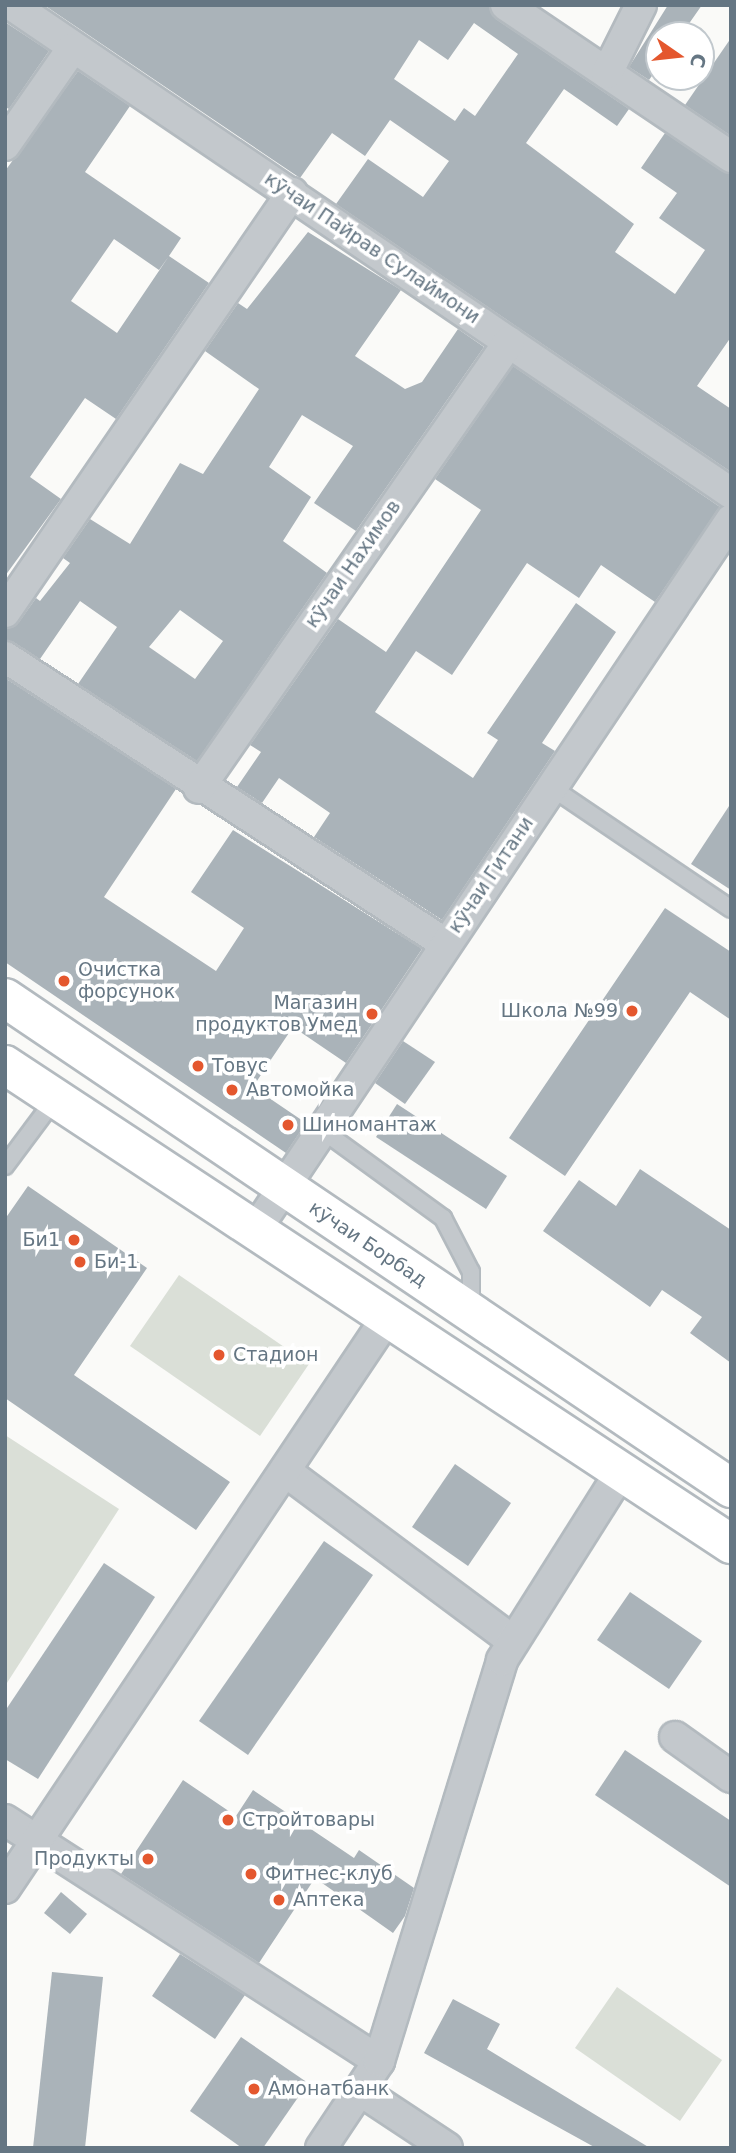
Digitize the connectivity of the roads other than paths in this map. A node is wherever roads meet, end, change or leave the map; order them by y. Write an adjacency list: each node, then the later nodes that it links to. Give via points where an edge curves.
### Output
1 (12, 5): 4 (street, кӯчаи Пайрав Сулаймони)
2 (506, 5): 5 (street)
3 (641, 5): 5 (street)
4 (72, 49): 6 (street); 8 (street, кӯчаи Пайрав Сулаймони)
5 (607, 74): 7 (street)
6 (5, 145)
7 (731, 158)
8 (292, 193): 9 (street, кӯчаи Пайрав Сулаймони); 12 (street)
9 (509, 342): 10 (street, кӯчаи Пайрав Сулаймони); 15 (street, кӯчаи Нахимов)
10 (731, 493)
11 (731, 520): 14 (street, кӯчаи Гитани)
12 (5, 612)
13 (5, 657): 15 (street)
14 (551, 787): 16 (lane); 17 (street, кӯчаи Гитани)
15 (199, 788): 17 (street)
16 (731, 908)
17 (446, 944): 21 (street, кӯчаи Гитани)
18 (5, 998): 23 (main road, кӯчаи Борбад)
19 (5, 1065): 20 (main road)
20 (55, 1099): 22 (lane); 24 (main road)
21 (322, 1130): 23 (street, кӯчаи Гитани); 25 (lane, via 443,1218 471,1272)
22 (5, 1166)
23 (284, 1187): 24 (street, кӯчаи Гитани); 25 (main road, кӯчаи Борбад)
24 (254, 1233): 26 (main road)
25 (470, 1313): 29 (main road, кӯчаи Борбад)
26 (388, 1316): 27 (main road); 28 (street)
27 (622, 1470): 30 (main road); 31 (street)
28 (285, 1471): 31 (street); 35 (street)
29 (731, 1488)
30 (731, 1544)
31 (513, 1641): 37 (street, via 502,1660)
32 (675, 1737): 33 (street)
33 (731, 1777)
34 (5, 1820): 35 (street)
35 (37, 1839): 36 (street); 37 (street)
36 (5, 1888)
37 (379, 2061): 38 (street)
38 (361, 2091): 39 (street); 40 (street)
39 (321, 2148)
40 (446, 2148)

